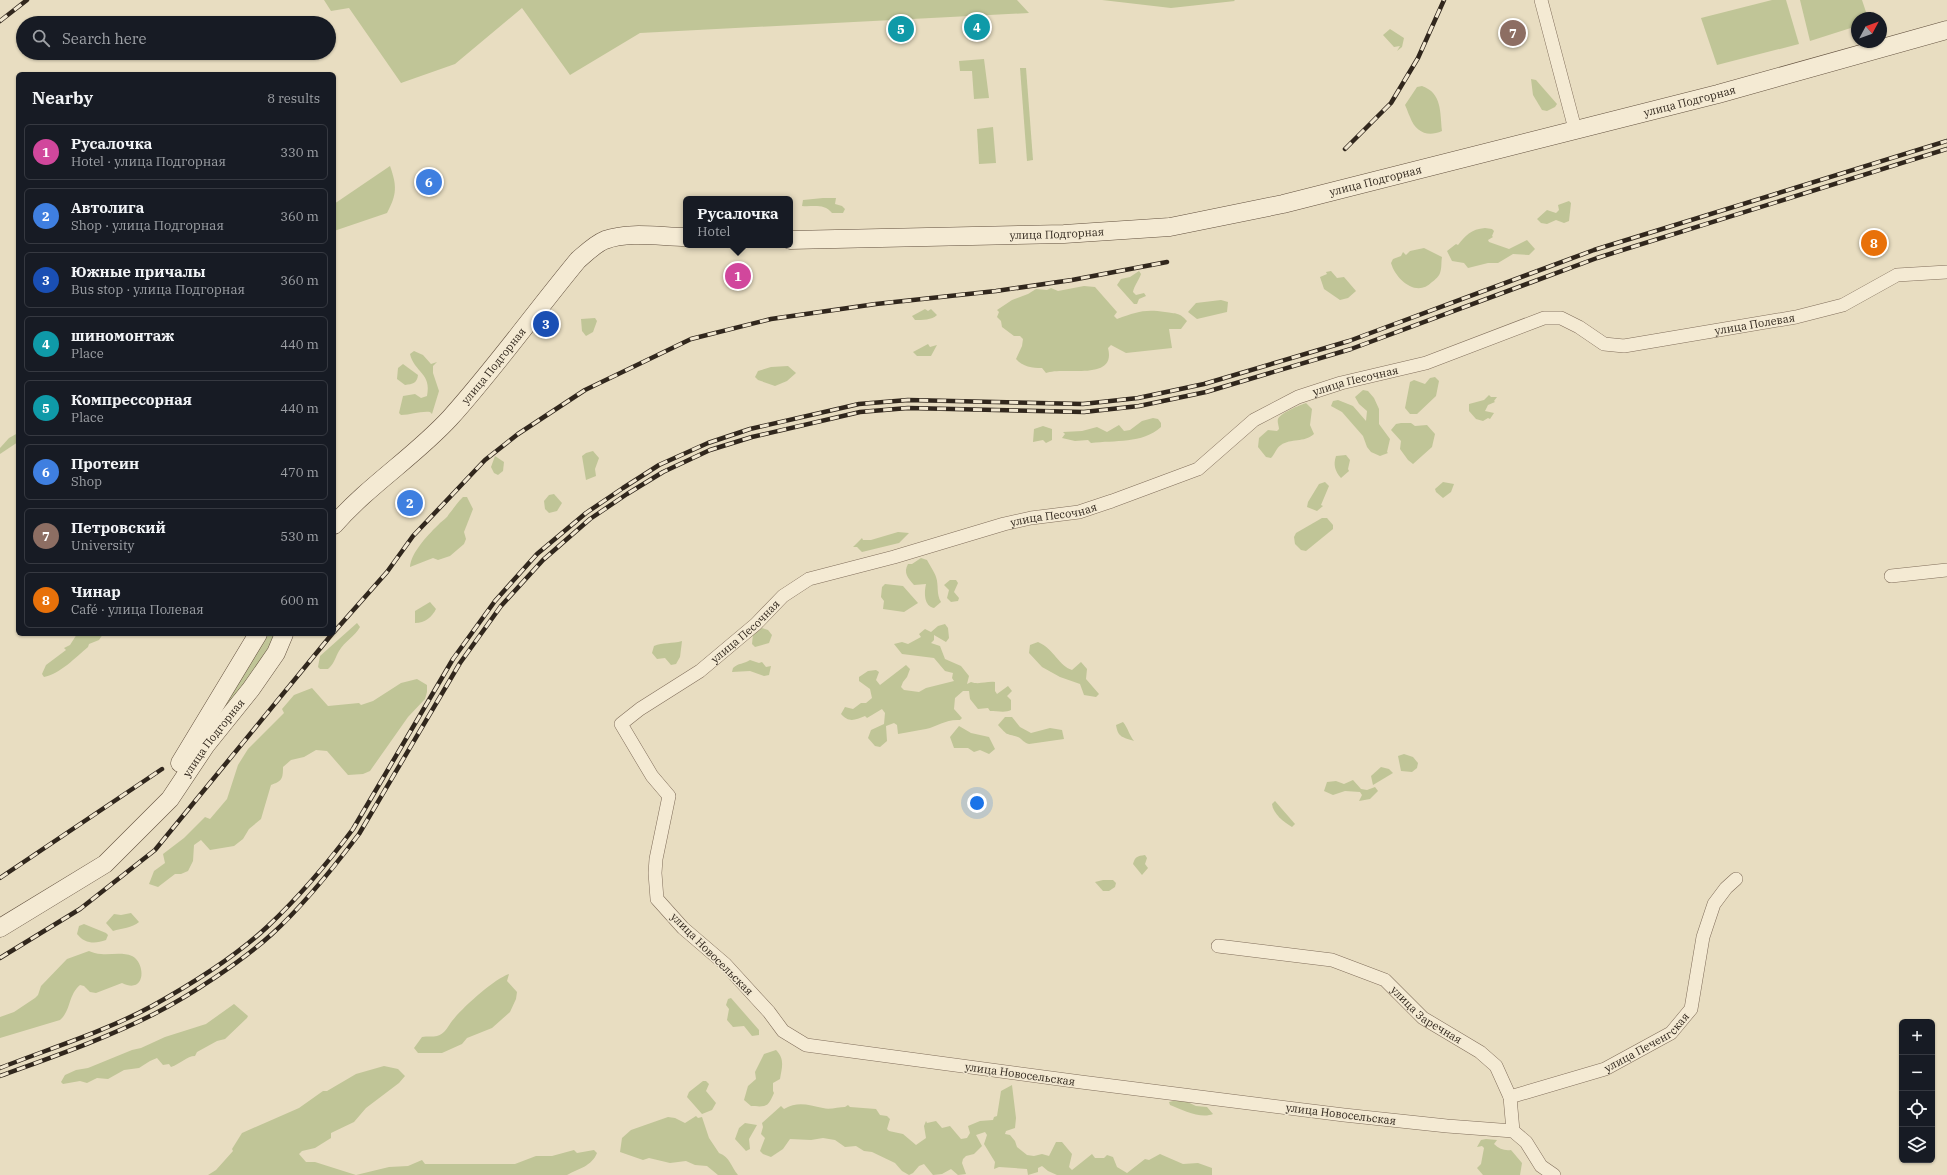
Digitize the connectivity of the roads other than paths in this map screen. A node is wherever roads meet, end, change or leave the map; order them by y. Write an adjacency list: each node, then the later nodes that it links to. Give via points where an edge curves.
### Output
1 (1541, 0): 3 (street)
2 (1947, 30): 3 (main road, улица Подгорная, via 1740,88)
3 (1575, 129): 5 (main road, улица Подгорная, via 1283,204 1170,227 1064,234)
4 (683, 238): 8 (main road, улица Подгорная, via 624,236 605,240 590,249 578,260 450,418 404,462 367,491)
5 (793, 240)
6 (1947, 272): 7 (street, улица Полевая, via 1897,275 1844,305 1796,317 1624,346 1604,344)
7 (1561, 318): 13 (street, улица Песочная, via 1544,318 1426,363 1341,383 1298,397 1254,420 1198,468 1105,503 1079,512 1004,524 809,579 783,596 756,624 700,671 621,724)
8 (336, 523)
9 (1947, 570): 10 (street)
10 (1891, 576)
11 (257, 636): 14 (main road, улица Подгорная)
12 (283, 636): 14 (main road, улица Подгорная, via 276,653 206,745 170,799)
13 (652, 776): 19 (street, улица Новосельская, via 669,796 656,859 657,899 683,928 725,964 770,1012 783,1031 806,1045 1344,1115)
14 (134, 836): 16 (main road, улица Подгорная, via 105,864)
15 (1736, 879): 18 (street, улица Печенгская, via 1714,904 1703,937 1691,1009 1671,1033 1605,1069)
16 (0, 928)
17 (1218, 946): 18 (street, улица Заречная, via 1332,960 1385,980 1423,1018 1480,1052 1496,1066)
18 (1510, 1097): 19 (street, улица Заречная)
19 (1513, 1131): 20 (street, via 1526,1142 1541,1166)
20 (1554, 1175)

